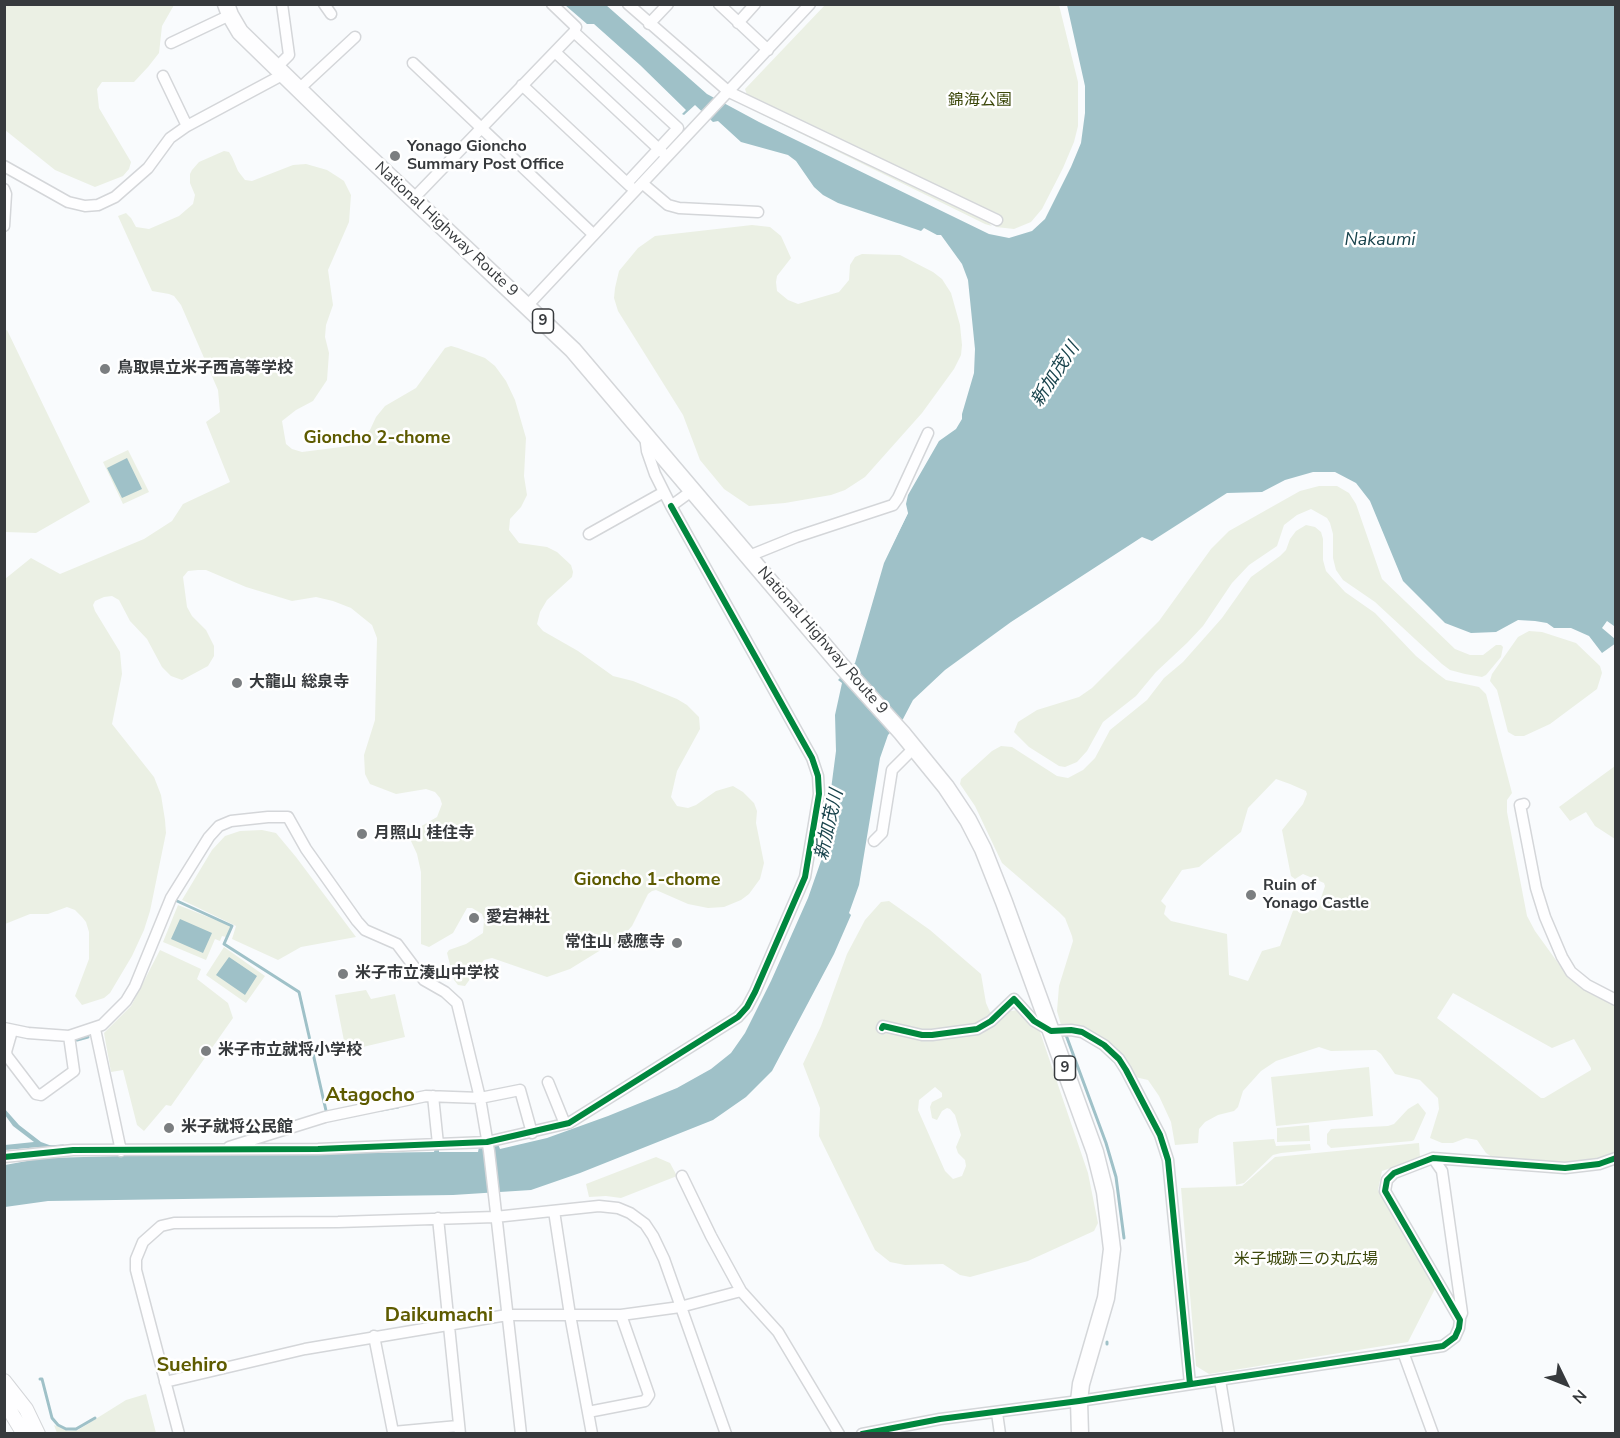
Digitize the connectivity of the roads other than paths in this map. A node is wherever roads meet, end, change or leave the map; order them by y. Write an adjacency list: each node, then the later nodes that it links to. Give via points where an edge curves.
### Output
1 (282, 4): 19 (street, via 289,55)
2 (324, 4): 10 (street)
3 (552, 4): 13 (street, via 576,27)
4 (628, 4): 12 (street)
5 (668, 4): 12 (street)
6 (719, 4): 11 (street)
7 (755, 4): 11 (street)
8 (810, 4): 16 (street)
9 (228, 10): 15 (street); 19 (highway, National Highway Route 9 / 9, via 240,32)
10 (332, 14)
11 (738, 22): 16 (street)
12 (650, 24): 23 (street)
13 (574, 32): 17 (street); 26 (street, via 678,128)
14 (355, 37): 22 (street)
15 (171, 43)
16 (768, 50): 23 (street)
17 (555, 52): 21 (street); 26 (street)
18 (413, 63): 25 (street)
19 (280, 71): 22 (highway, National Highway Route 9 / 9); 24 (street)
20 (163, 76): 24 (street)
21 (522, 85): 25 (street); 28 (street)
22 (299, 89): 30 (highway, National Highway Route 9 / 9)
23 (726, 96): 26 (street); 32 (street)
24 (188, 126): 27 (street, via 170,138 148,168 126,188 98,205 68,202)
25 (481, 128): 30 (street); 34 (street)
26 (663, 153): 28 (street)
27 (4, 166)
28 (635, 185): 31 (street, via 679,208); 34 (street)
29 (4, 189): 33 (street)
30 (413, 199): 35 (highway, National Highway Route 9 / 9)
31 (758, 212)
32 (997, 220)
33 (4, 226)
34 (593, 234): 35 (street)
35 (527, 306): 36 (highway, National Highway Route 9 / 9, via 573,350)
36 (644, 433): 38 (highway, National Highway Route 9 / 9); 39 (street)
37 (928, 433): 42 (street, via 892,505)
38 (693, 490): 40 (street); 42 (highway, National Highway Route 9 / 9)
39 (664, 492): 40 (street); 41 (street)
40 (671, 506): 55 (street, via 812,758 819,794 806,877 744,1012)
41 (589, 534)
42 (749, 556): 43 (highway, National Highway Route 9 / 9)
43 (914, 748): 45 (street, via 892,770 882,833); 50 (highway, National Highway Route 9 / 9, via 946,787 983,849)
44 (1524, 804): 46 (street, via 1520,805 1536,888 1562,957 1571,972 1587,985)
45 (874, 841)
46 (1616, 1000)
47 (882, 1028): 50 (street, via 922,1035 977,1029 1014,999 1034,1021)
48 (8, 1029): 51 (street); 51 (street, via 6,1054 39,1095 75,1071)
49 (95, 1029): 51 (street); 54 (street, via 126,1001 171,898 219,826 288,817 306,849 365,930 397,944 424,980 457,1004); 60 (street)
50 (1051, 1031): 80 (street, via 1083,1032 1119,1059 1160,1135 1168,1160); 82 (highway, National Highway Route 9 / 9, via 1095,1152 1112,1249 1106,1298 1083,1369)
51 (69, 1036)
52 (548, 1082): 55 (street)
53 (433, 1096): 54 (street); 57 (street); 59 (street, via 325,1117)
54 (480, 1098): 56 (street, via 520,1090); 58 (street)
55 (565, 1124): 56 (street)
56 (532, 1133): 58 (street)
57 (438, 1144): 58 (street); 59 (street)
58 (488, 1146): 66 (street)
59 (220, 1150): 60 (street)
60 (121, 1151): 61 (street, via 73,1150)
61 (4, 1157)
62 (1433, 1158): 63 (street, via 1565,1168); 73 (street, via 1442,1172); 73 (street, via 1394,1173 1386,1180 1385,1191)
63 (1616, 1158)
64 (682, 1176): 68 (street)
65 (554, 1211): 66 (street); 69 (street, via 618,1208 645,1224 664,1259); 72 (street)
66 (495, 1217): 67 (street); 70 (street)
67 (438, 1218): 74 (street); 79 (street, via 174,1223 161,1227 143,1242 136,1270)
68 (741, 1292): 69 (street); 93 (street, via 778,1332)
69 (680, 1307): 71 (street); 92 (street)
70 (507, 1315): 72 (street); 74 (street); 90 (street)
71 (621, 1315): 72 (street); 83 (street, via 649,1395 645,1401)
72 (570, 1316): 83 (street)
73 (1460, 1320): 76 (street, via 1460,1328 1448,1343)
74 (450, 1324): 75 (street); 85 (street)
75 (374, 1336): 79 (street); 85 (street, via 393,1432)
76 (1403, 1352): 77 (street); 97 (street)
77 (1220, 1380): 80 (street); 96 (street)
78 (4, 1381): 88 (main road, via 26,1409)
79 (165, 1382): 89 (street)
80 (1190, 1384): 82 (street)
81 (4, 1401): 87 (main road)
82 (1078, 1401): 84 (street); 95 (highway, National Highway Route 9 / 9)
83 (588, 1412): 91 (street)
84 (997, 1413): 86 (street); 94 (street)
85 (459, 1430)
86 (868, 1433)
87 (24, 1434)
88 (38, 1434)
89 (179, 1434)
90 (521, 1434)
91 (592, 1434)
92 (726, 1434)
93 (839, 1434)
94 (1000, 1434)
95 (1080, 1434)
96 (1228, 1434)
97 (1433, 1434)

